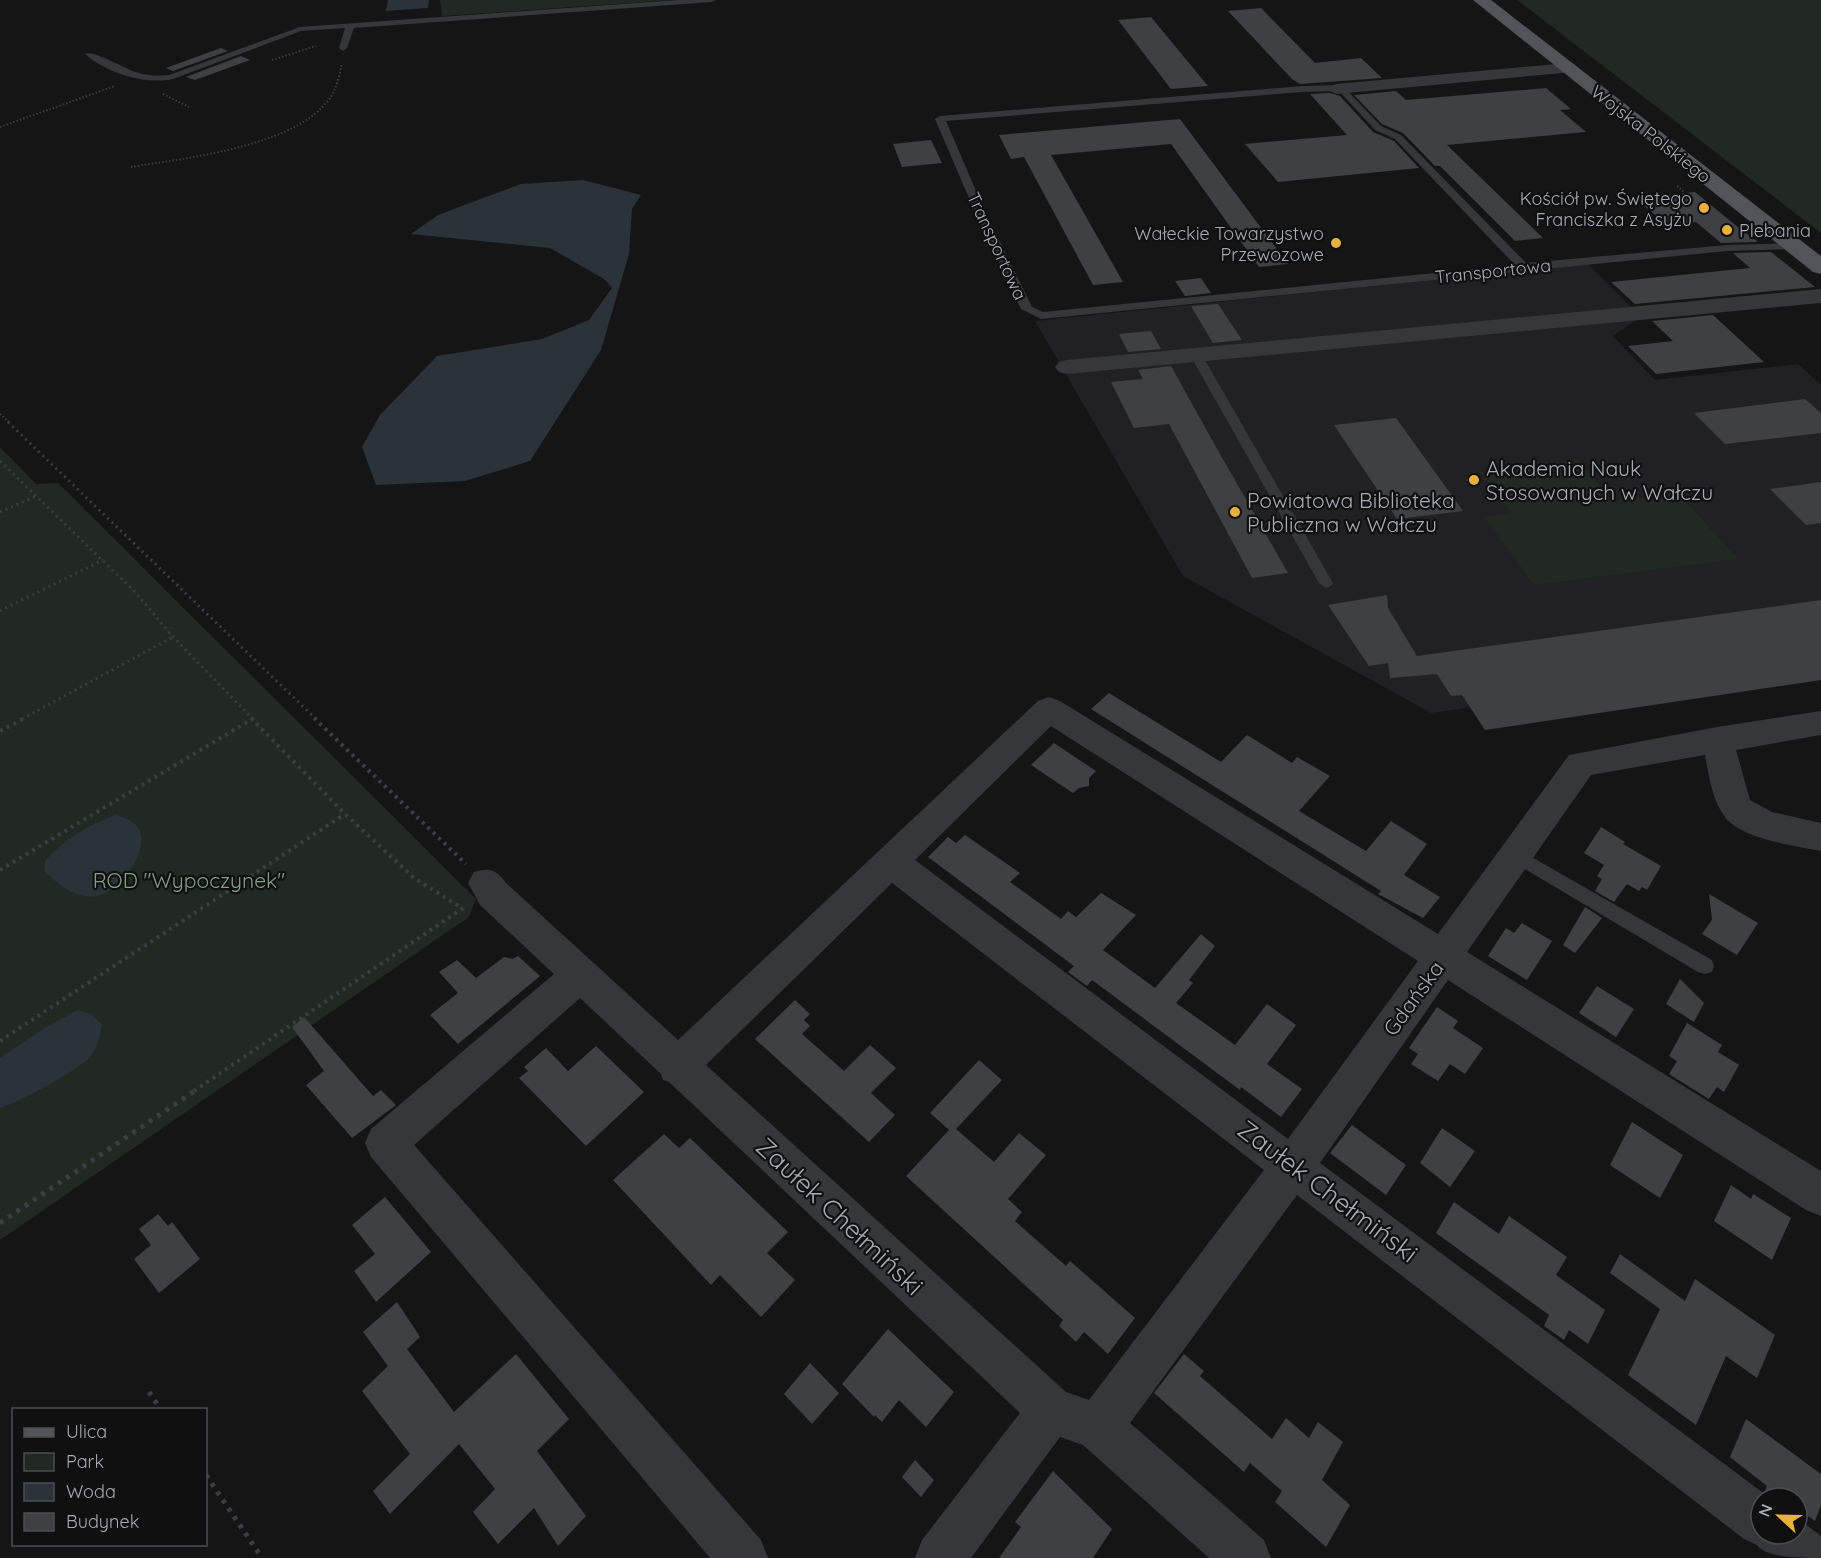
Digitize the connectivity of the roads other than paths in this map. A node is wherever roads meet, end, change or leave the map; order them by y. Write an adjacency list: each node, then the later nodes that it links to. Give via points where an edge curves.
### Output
1 (712, 0): 4 (lane)
2 (1481, 0): 8 (main road, Wojska Polskiego)
3 (289, 20): 5 (lane)
4 (350, 26): 5 (lane); 6 (lane)
5 (300, 29): 7 (lane, via 153,80 138,78)
6 (343, 48)
7 (89, 54)
8 (1568, 68): 9 (street, Transportowa); 10 (main road, Wojska Polskiego)
9 (1339, 89): 11 (lane, via 1378,128 1398,137); 11 (lane, Transportowa, via 940,119 1027,309 1041,316)
10 (1794, 246): 11 (lane, Transportowa, via 1727,248); 12 (main road, Wojska Polskiego)
11 (1523, 267)
12 (1821, 267)
13 (1821, 296): 14 (street)
14 (1196, 355): 15 (street); 16 (lane)
15 (1067, 367)
16 (1326, 583)
17 (1821, 723): 18 (street, Gdańska)
18 (1717, 739): 19 (street, via 1733,805 1754,821); 20 (street, Gdańska, via 1581,764)
19 (1821, 837)
20 (1515, 854): 23 (street, Gdańska); 24 (lane)
21 (892, 863): 23 (street, via 1050,709); 26 (street); 27 (street, Zaułek Chełmiński)
22 (473, 900): 25 (street, Zaułek Chełmiński, via 492,894)
23 (1443, 956): 27 (street, Gdańska); 28 (street)
24 (1705, 966)
25 (581, 974): 26 (street, Zaułek Chełmiński); 33 (street, via 385,1143)
26 (677, 1067): 29 (street, Zaułek Chełmiński)
27 (1294, 1165): 30 (street, Gdańska); 31 (street, Zaułek Chełmiński)
28 (1821, 1195)
29 (1051, 1410): 30 (street, Zaułek Chełmiński); 34 (street)
30 (1098, 1427): 35 (street, Zaułek Chełmiński)
31 (1749, 1513)
32 (1793, 1546): 36 (street)
33 (743, 1558)
34 (940, 1558)
35 (1246, 1558)
36 (1809, 1558)

